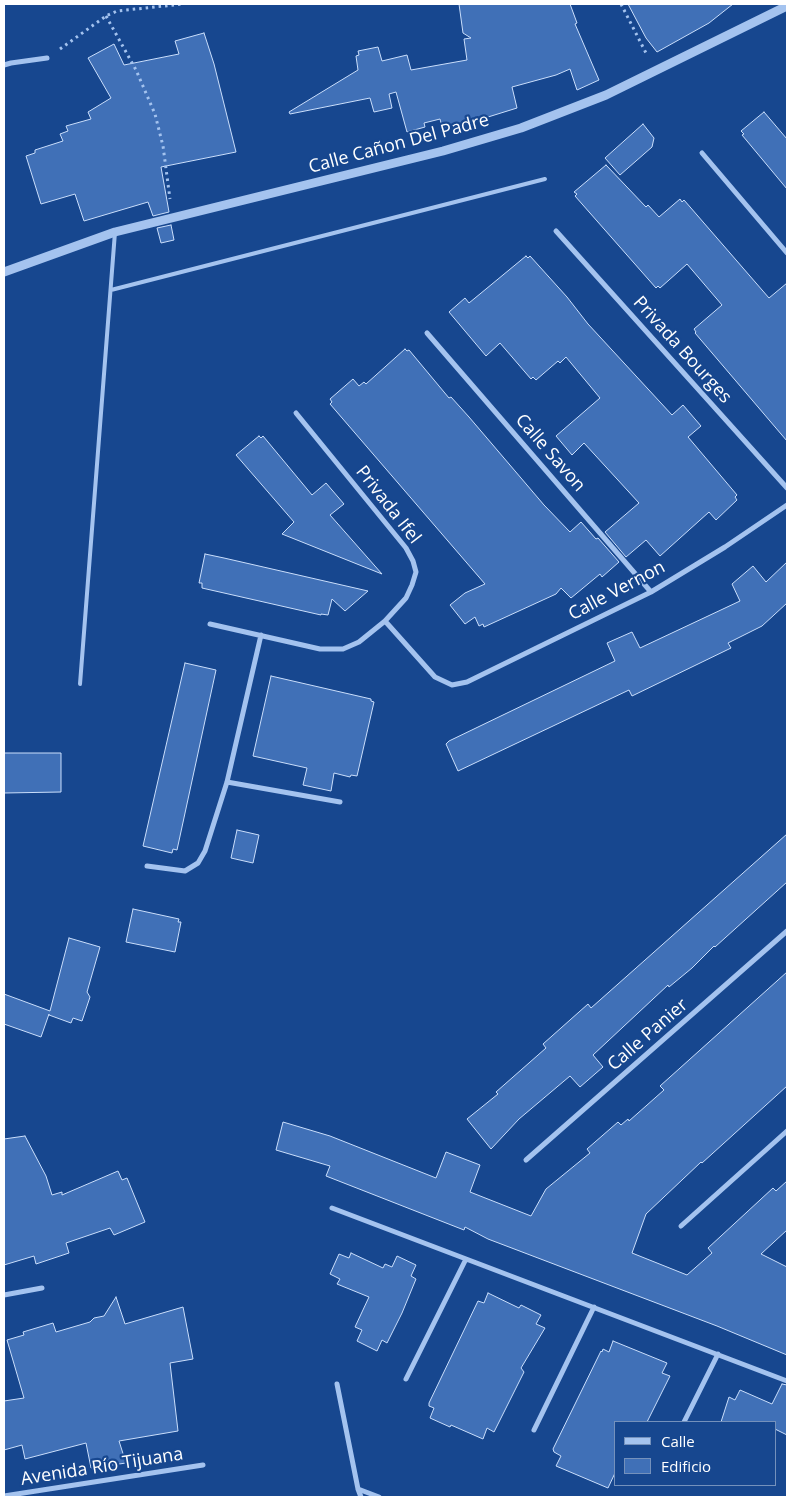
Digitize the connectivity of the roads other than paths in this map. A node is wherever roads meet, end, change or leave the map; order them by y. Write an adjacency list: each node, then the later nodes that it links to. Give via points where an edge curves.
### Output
1 (787, 6): 7 (street, Calle Cañon Del Padre, via 606,95 522,128)
2 (47, 58): 3 (street)
3 (4, 65)
4 (702, 153): 8 (street)
5 (545, 179): 10 (lane)
6 (556, 231): 13 (street, Privada Bourges)
7 (115, 232): 9 (street, Calle Cañon Del Padre); 10 (lane)
8 (787, 254)
9 (4, 272)
10 (111, 290): 19 (lane)
11 (427, 333): 15 (street, Calle Savon)
12 (296, 413): 16 (street, Privada Ifel, via 406,548 413,562 416,572 406,598)
13 (787, 488)
14 (787, 505): 15 (street, Calle Vernon)
15 (651, 592): 16 (street, Calle Vernon, via 467,682 452,685 435,677)
16 (385, 621): 18 (street, Privada Ifel, via 359,642 343,649 320,648)
17 (210, 624): 18 (street, Privada Ifel)
18 (261, 635): 20 (street)
19 (80, 684)
20 (227, 782): 21 (street); 22 (street, via 205,851 198,863 185,871)
21 (340, 802)
22 (147, 866)
23 (787, 931): 25 (street, Calle Panier)
24 (787, 1130): 27 (street)
25 (526, 1160)
26 (332, 1208): 28 (street)
27 (681, 1226)
28 (466, 1259): 31 (street); 33 (street)
29 (42, 1288): 30 (street)
30 (4, 1295)
31 (594, 1307): 32 (street); 37 (street)
32 (718, 1354): 34 (street); 36 (street)
33 (406, 1380)
34 (787, 1380)
35 (337, 1384): 39 (street)
36 (684, 1421)
37 (534, 1430)
38 (204, 1465): 40 (street, Avenida Río Tijuana)
39 (358, 1489): 41 (street); 42 (street)
40 (4, 1496)
41 (361, 1497)
42 (379, 1497)

